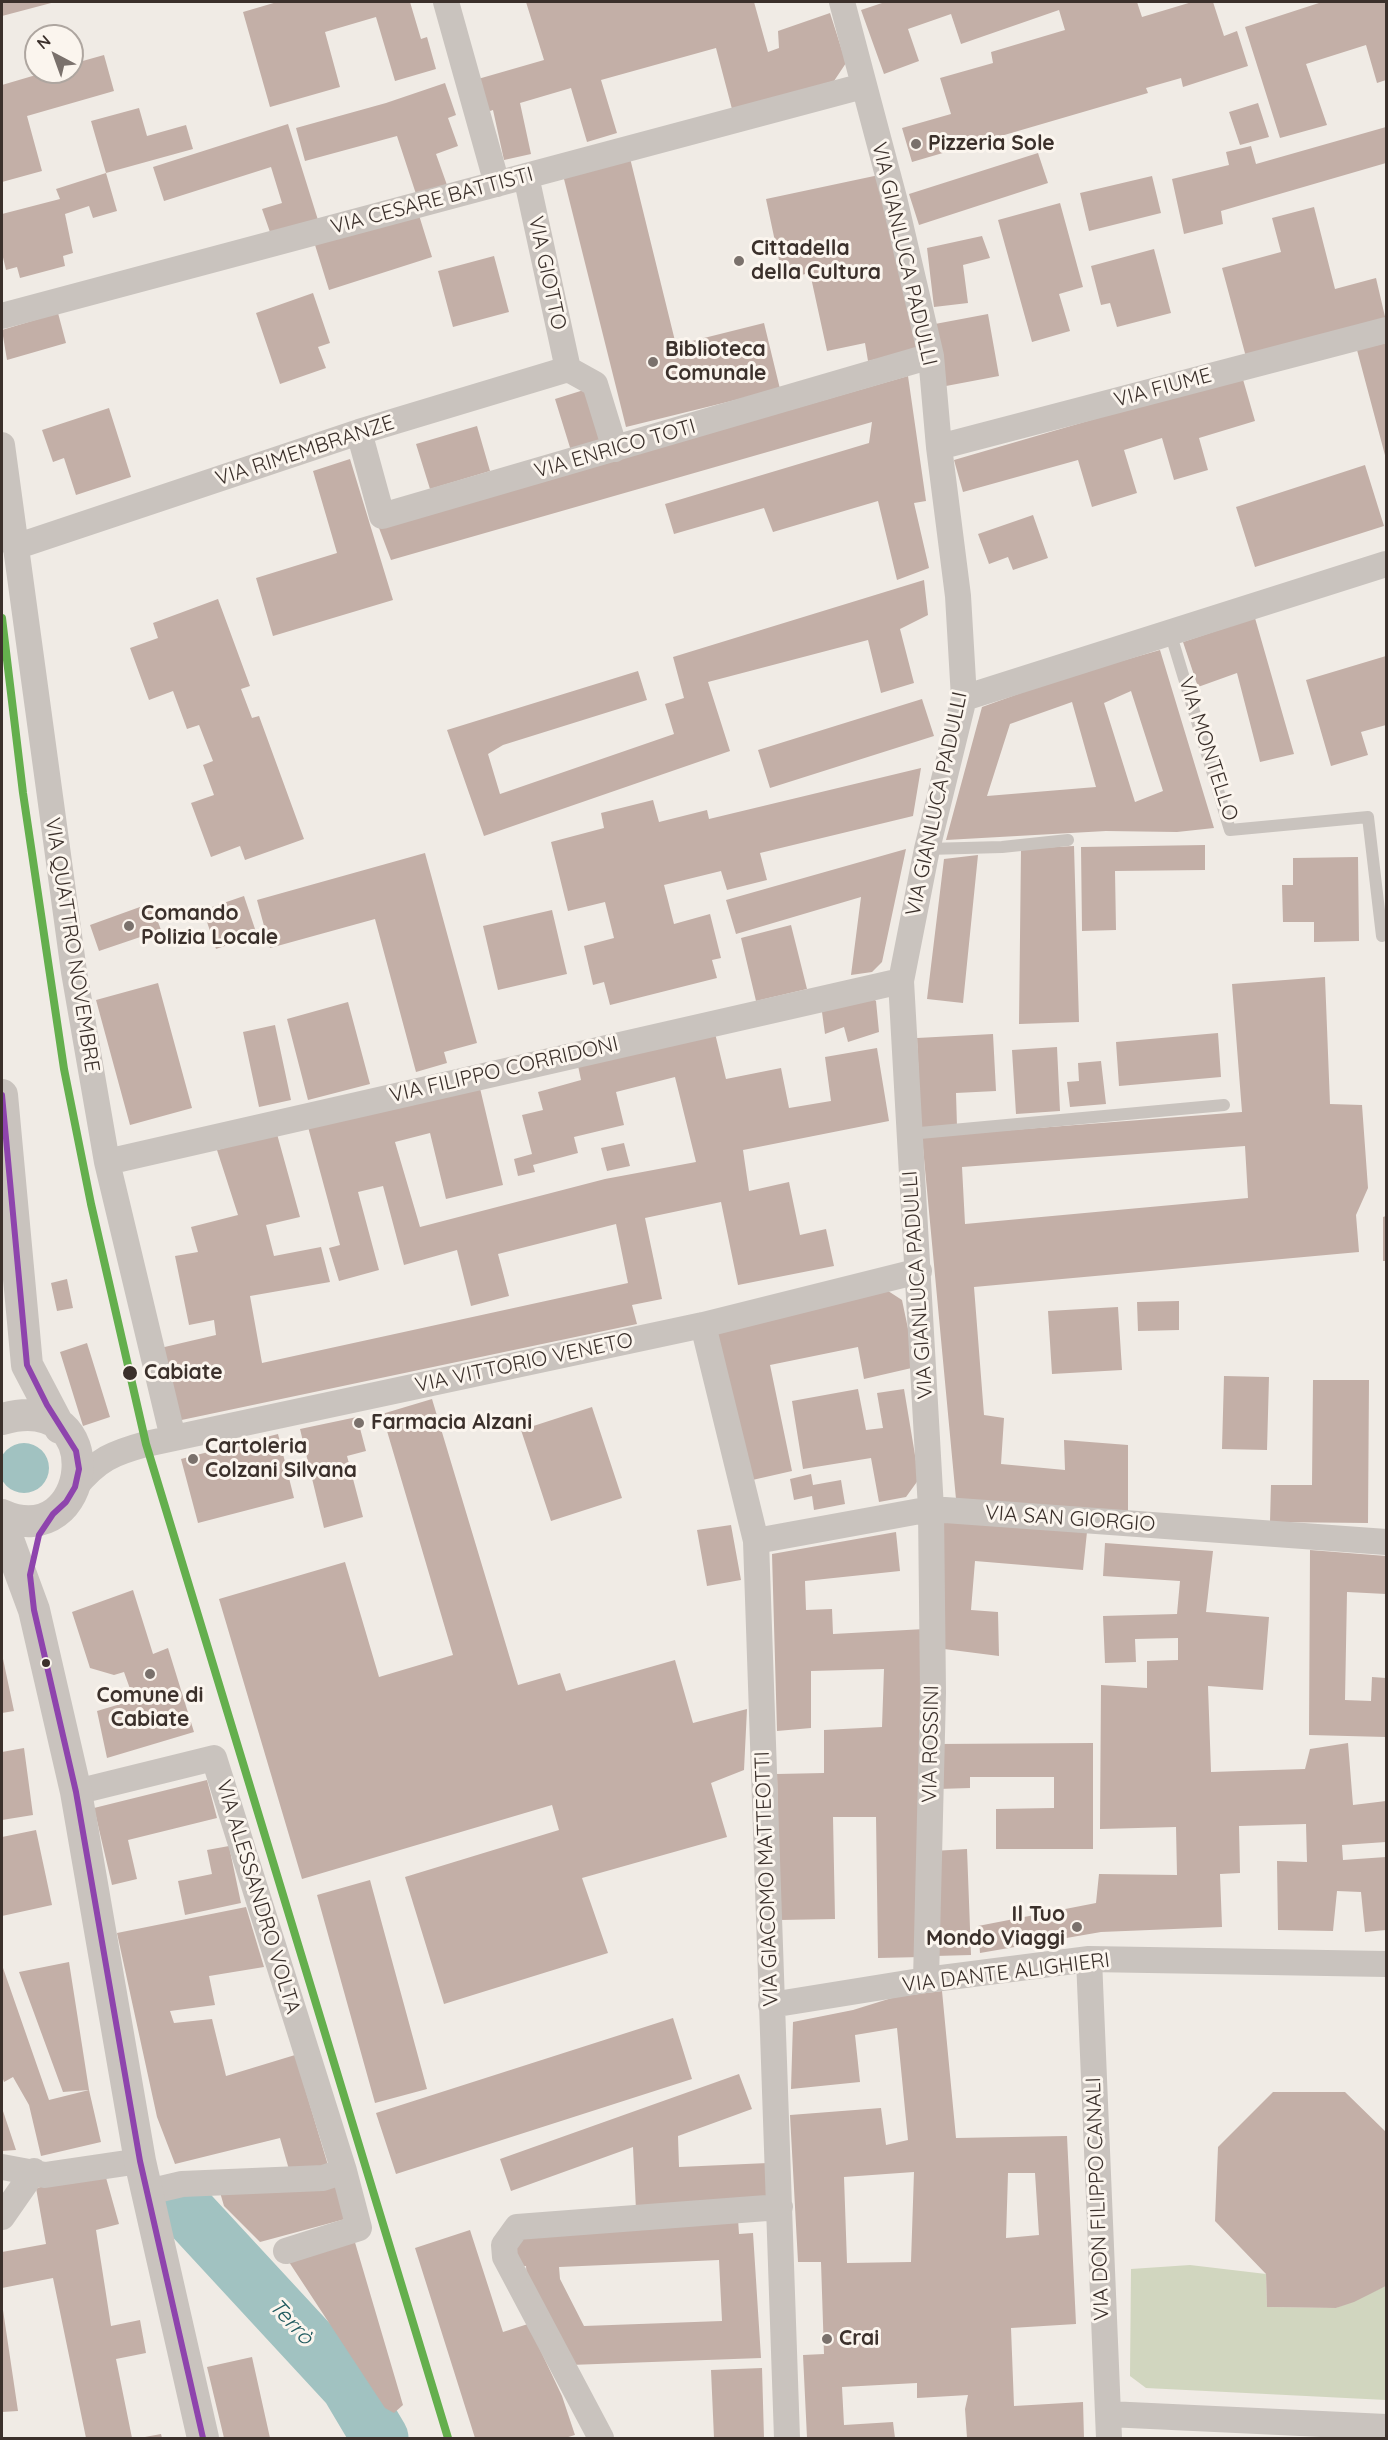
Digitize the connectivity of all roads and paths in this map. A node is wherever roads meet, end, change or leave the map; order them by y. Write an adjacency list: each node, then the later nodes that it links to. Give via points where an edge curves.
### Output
1 (446, 2): 5 (street)
2 (842, 2): 3 (street, VIA GIANLUCA PADULLI)
3 (863, 86): 4 (street, VIA CESARE BATTISTI); 8 (street, VIA GIANLUCA PADULLI)
4 (526, 176): 5 (street, VIA CESARE BATTISTI); 9 (street, VIA GIOTTO)
5 (496, 184): 6 (street, VIA CESARE BATTISTI)
6 (2, 316)
7 (1386, 330): 12 (street, VIA FIUME)
8 (931, 357): 12 (street, VIA GIANLUCA PADULLI); 13 (street, VIA ENRICO TOTI)
9 (568, 369): 10 (street, VIA RIMEMBRANZE); 13 (street, via 595,384)
10 (359, 432): 13 (street, VIA ENRICO TOTI, via 382,516); 14 (street, VIA RIMEMBRANZE)
11 (2, 446): 14 (street, VIA QUATTRO NOVEMBRE)
12 (939, 447): 17 (street, VIA GIANLUCA PADULLI, via 958,596)
13 (615, 449)
14 (15, 547): 25 (street, VIA QUATTRO NOVEMBRE, via 73,961)
15 (1386, 564): 16 (street)
16 (1170, 632): 17 (street); 20 (lane, VIA MONTELLO, via 1230,830 1368,817)
17 (964, 698): 19 (street, VIA GIANLUCA PADULLI)
18 (1068, 840): 19 (lane)
19 (927, 849): 21 (street, VIA GIANLUCA PADULLI)
20 (1382, 936)
21 (900, 981): 24 (street, VIA GIANLUCA PADULLI); 25 (street, VIA FILIPPO CORRIDONI)
22 (2, 1095): 28 (street)
23 (1224, 1105): 24 (lane)
24 (909, 1134): 26 (street, VIA GIANLUCA PADULLI)
25 (107, 1162): 31 (street, VIA QUATTRO NOVEMBRE)
26 (919, 1271): 27 (street, VIA VITTORIO VENETO); 34 (street, VIA GIANLUCA PADULLI)
27 (703, 1324): 31 (street, VIA VITTORIO VENETO); 38 (street, VIA GIACOMO MATTEOTTI)
28 (27, 1365): 29 (street); 30 (street)
29 (2, 1419): 30 (street, via 19,1414 38,1415)
30 (64, 1431): 32 (street, VIA VITTORIO VENETO, via 104,1450); 33 (street, via 76,1451 79,1469)
31 (173, 1438): 32 (street, VIA VITTORIO VENETO)
32 (128, 1449): 33 (street, VIA VITTORIO VENETO, via 106,1457)
33 (75, 1487): 35 (street)
34 (932, 1509): 38 (street, VIA SAN GIORGIO); 39 (street, VIA SAN GIORGIO); 44 (street, VIA ROSSINI, via 933,1693)
35 (53, 1514): 36 (street, via 20,1521); 40 (street, via 39,1535 33,1555 30,1575)
36 (2, 1515)
37 (2, 1523): 40 (street)
38 (756, 1541): 45 (street, VIA GIACOMO MATTEOTTI)
39 (1386, 1542)
40 (34, 1610): 41 (street)
41 (76, 1792): 46 (street); 49 (street, VIA ALESSANDRO VOLTA, via 214,1758)
42 (1089, 1959): 43 (street, VIA DANTE ALIGHIERI); 44 (street, VIA DANTE ALIGHIERI); 54 (street, VIA DON FILIPPO CANALI)
43 (1386, 1964)
44 (926, 1980): 45 (street, VIA DANTE ALIGHIERI)
45 (771, 2006): 51 (street, VIA GIACOMO MATTEOTTI)
46 (140, 2161): 48 (street, via 45,2175); 50 (street)
47 (2, 2167): 48 (street)
48 (34, 2171): 52 (street)
49 (344, 2171): 50 (street, via 323,2178 182,2184); 53 (street, VIA ALESSANDRO VOLTA, via 359,2228)
50 (148, 2192): 56 (street)
51 (780, 2207): 57 (street, via 517,2227 504,2245 505,2257); 58 (street, VIA GIACOMO MATTEOTTI)
52 (2, 2217)
53 (286, 2252)
54 (1108, 2426): 55 (street)
55 (1386, 2427)
56 (204, 2439)
57 (601, 2439)
58 (788, 2439)

